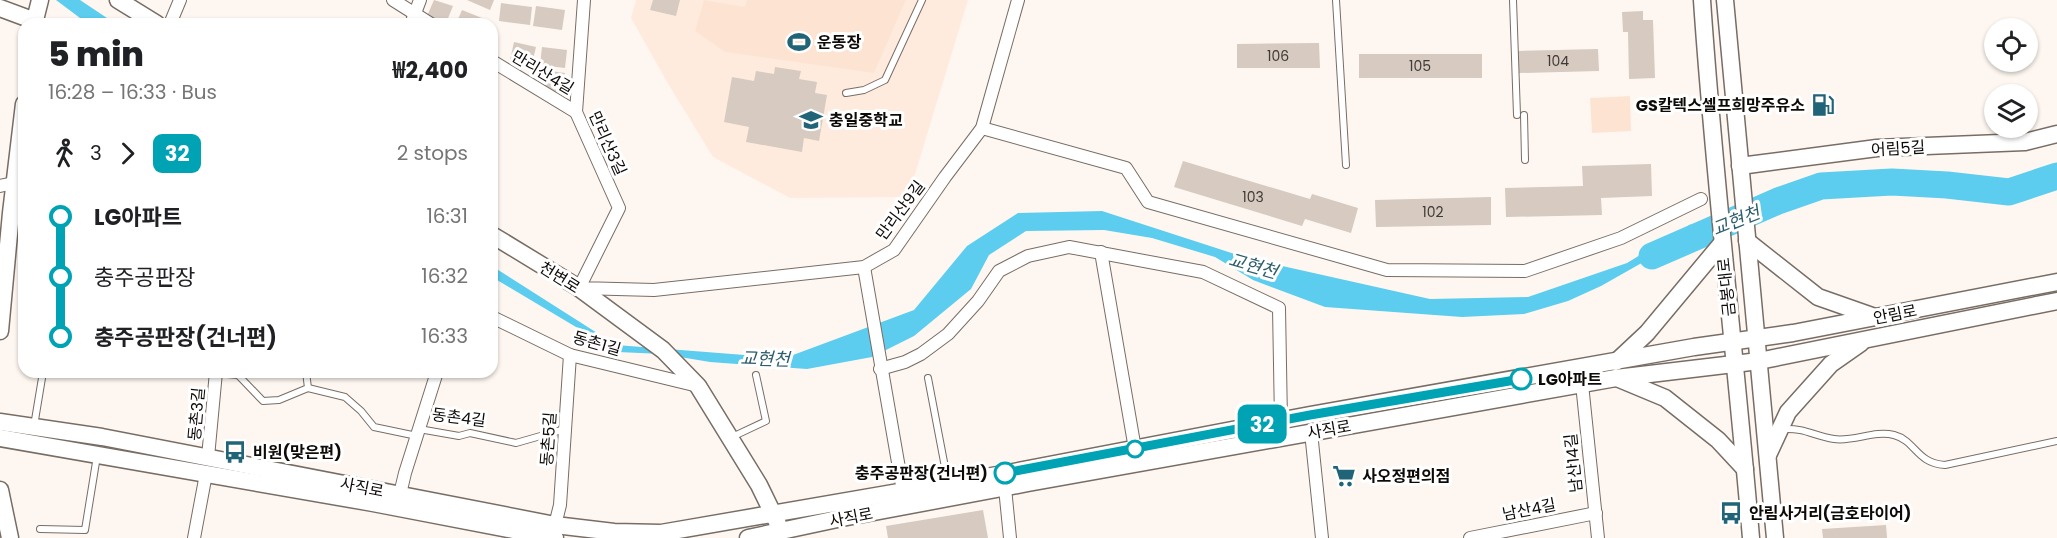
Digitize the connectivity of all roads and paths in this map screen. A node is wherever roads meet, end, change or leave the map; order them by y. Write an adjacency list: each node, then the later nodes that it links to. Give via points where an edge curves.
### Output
1 (0, 0): 14 (street)
2 (118, 0): 15 (street)
3 (180, 0): 16 (street)
4 (393, 0): 17 (street)
5 (420, 0): 18 (street)
6 (584, 0): 21 (street, 만리산3길)
7 (922, 0): 20 (lane, via 885,80)
8 (1017, 0): 22 (street, 만리산9길)
9 (1336, 0): 26 (lane)
10 (1513, 0): 25 (lane)
11 (1702, 0): 33 (street, 금봉대로)
12 (1725, 0): 27 (street, 금봉대로)
13 (0, 8): 14 (street)
14 (37, 16)
15 (148, 18)
16 (172, 18)
17 (411, 18)
18 (412, 18)
19 (498, 65): 21 (street, 만리산4길)
20 (846, 93)
21 (576, 112): 37 (street, 만리산3길, via 619,208)
22 (982, 128): 29 (street, via 1126,168 1148,202 1387,270 1525,271 1621,238); 35 (street, 만리산9길, via 894,250)
23 (2057, 134): 27 (street, 어림5길, via 2025,142 1877,148)
24 (18, 155): 28 (street)
25 (1525, 160)
26 (1346, 165)
27 (1740, 165): 32 (street, 금봉대로)
28 (7, 184): 30 (street)
29 (1701, 199)
30 (17, 214): 41 (street)
31 (498, 239): 37 (street, 천변로)
32 (1747, 241): 39 (street, via 1818,297); 43 (street, 금봉대로)
33 (1722, 243): 44 (street, 금봉대로); 49 (street)
34 (1101, 252): 48 (street, 사직로, via 1069,247 1028,256 999,271 978,302 948,334 921,354); 60 (street, 사직로, via 1203,272 1279,308); 70 (street)
35 (864, 267): 37 (street, 만리산9길, via 654,290); 48 (street)
36 (2057, 282): 39 (street, 안림로)
37 (579, 288): 58 (street, 천변로, via 663,350)
38 (2057, 301): 42 (street, 안림로)
39 (1876, 317): 43 (street, 안림로)
40 (498, 320): 45 (street, 동촌1길)
41 (0, 331)
42 (1869, 338): 46 (street, 안림로); 65 (street, via 1831,364 1788,412)
43 (1757, 339): 44 (street, 안림로); 46 (street, 금봉대로)
44 (1732, 343): 47 (street, 금봉대로); 49 (street, 사직로, via 1694,347)
45 (570, 355): 58 (street, 동촌1길); 64 (street, 동촌5길)
46 (1759, 361): 47 (street, 안림로); 72 (street, 금봉대로)
47 (1735, 363): 49 (street, 사직로); 74 (street, 금봉대로)
48 (880, 369): 79 (street)
49 (1616, 370): 57 (street, 사직로); 62 (street, 사직로); 74 (street, via 1665,398 1718,440)
50 (756, 375): 68 (lane, via 766,421)
51 (42, 378): 63 (lane)
52 (216, 378): 73 (street, 동촌3길)
53 (241, 378): 59 (lane, 동촌3길, via 262,401 279,400)
54 (307, 378): 59 (lane)
55 (435, 378): 66 (street, 동촌4길)
56 (928, 378): 76 (lane)
57 (1582, 384): 62 (street, 사직로); 81 (street, 남산14길)
58 (698, 386): 68 (street)
59 (308, 388): 66 (lane, 동촌4길, via 345,398 374,427)
60 (1281, 421): 62 (street, 사직로); 70 (street, 사직로)
61 (0, 422): 63 (street, 사직로)
62 (1311, 424): 77 (street, 사직로); 90 (street)
63 (34, 426): 73 (street, 사직로)
64 (565, 429): 66 (lane, 동촌4길, via 516,443 470,433 459,436); 84 (street, 동촌5길)
65 (1780, 429): 69 (lane, via 1799,428 1835,439 1894,435 1933,464 1945,465); 72 (street)
66 (418, 432): 80 (street, 동촌4길)
67 (0, 438): 71 (street, 사직로)
68 (728, 438): 82 (street, via 759,485)
69 (2057, 441)
70 (1135, 449): 76 (street, 사직로)
71 (97, 455): 75 (street, 사직로); 83 (lane, via 85,530)
72 (1767, 455): 94 (street, 금봉대로)
73 (208, 457): 80 (street, 사직로)
74 (1745, 469): 93 (street, 금봉대로)
75 (206, 474): 84 (street, 사직로); 87 (street)
76 (948, 483): 79 (street, 사직로)
77 (1005, 488): 85 (street, 사직로, via 842,518); 89 (street)
78 (0, 490): 86 (street)
79 (903, 491): 82 (street, 사직로)
80 (400, 494): 84 (street, 사직로)
81 (1596, 513): 91 (street, 남산4길); 92 (street, 남산14길)
82 (773, 515): 84 (street, 사직로, via 661,533); 85 (street)
83 (40, 529)
84 (555, 532)
85 (784, 535): 88 (street, 사직로)
86 (10, 538)
87 (194, 538)
88 (748, 538)
89 (1010, 538)
90 (1322, 538)
91 (1470, 538)
92 (1598, 538)
93 (1751, 538)
94 (1774, 538)

